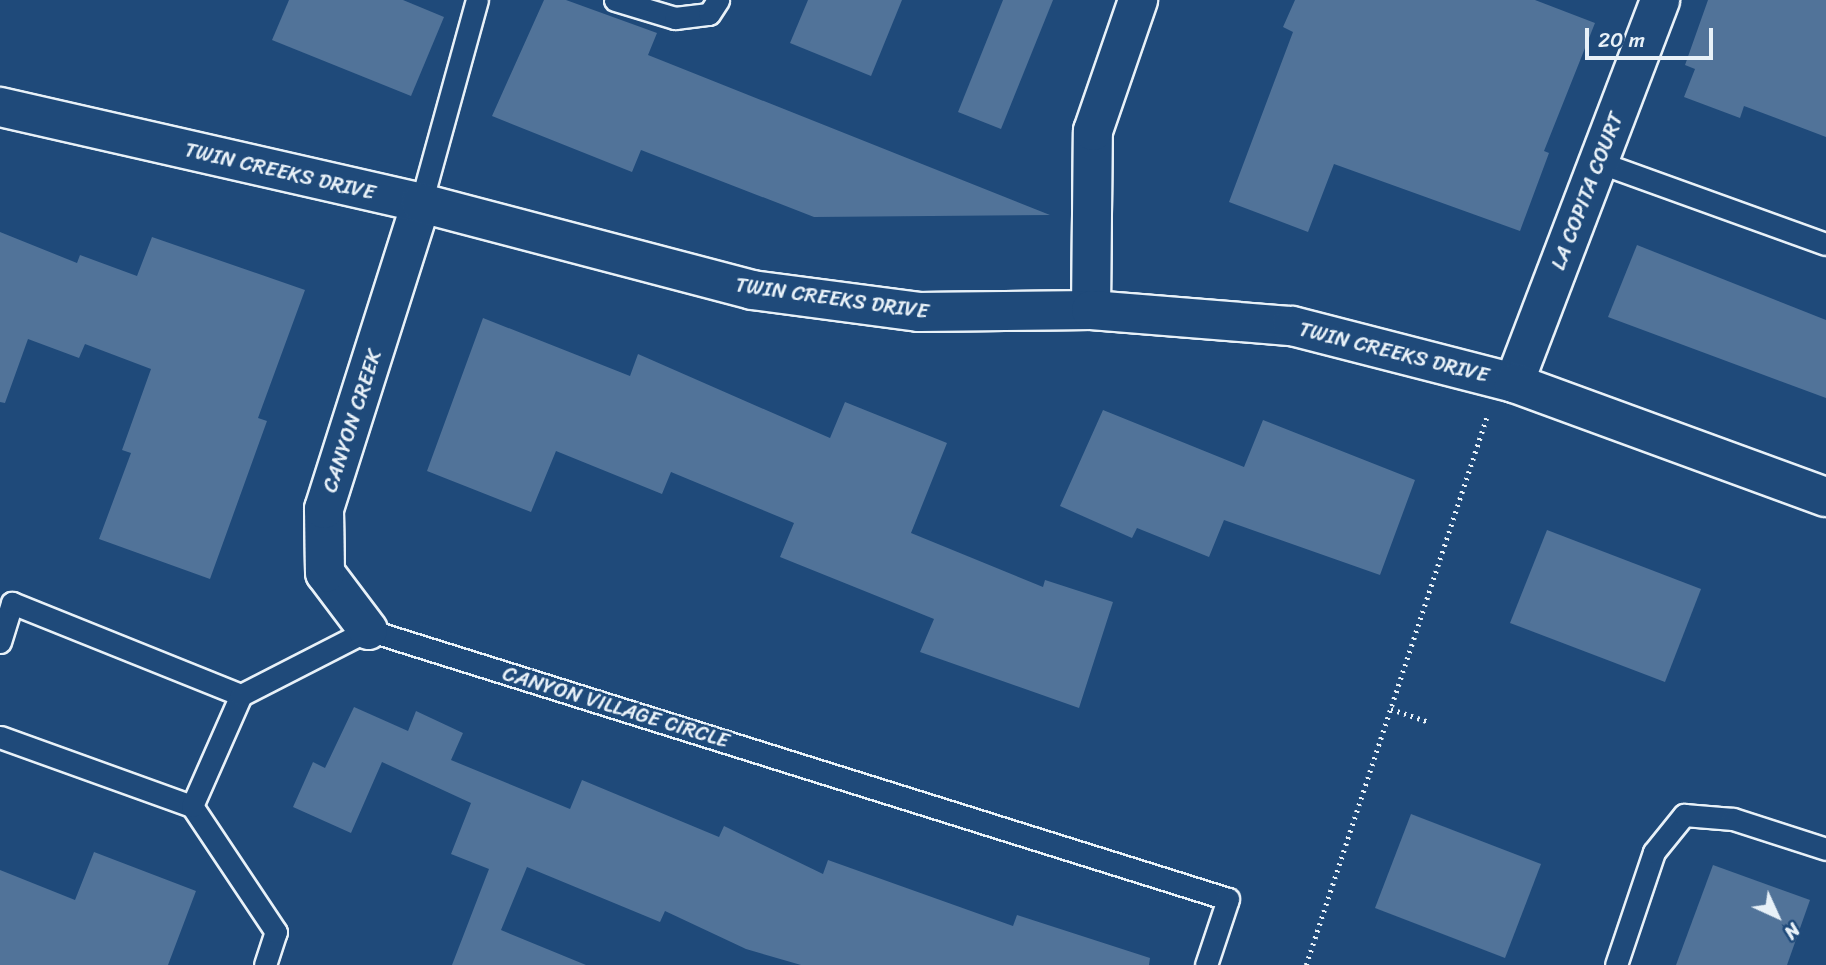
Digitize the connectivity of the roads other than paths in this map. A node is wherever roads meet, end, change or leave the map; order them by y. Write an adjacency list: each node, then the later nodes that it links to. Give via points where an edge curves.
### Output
1 (477, 0): 8 (lane)
2 (615, 0): 3 (lane, via 675,18 709,14)
3 (718, 0)
4 (1138, 0): 10 (street, via 1093,131)
5 (1660, 0): 7 (street, LA COPITA COURT)
6 (0, 107): 8 (street, TWIN CREEKS DRIVE)
7 (1598, 162): 9 (lane); 11 (street, LA COPITA COURT)
8 (421, 203): 10 (street, TWIN CREEKS DRIVE, via 752,290 919,312); 13 (street, CANYON CREEK, via 324,509 325,573)
9 (1826, 244)
10 (1091, 310): 11 (street, TWIN CREEKS DRIVE, via 1292,326)
11 (1507, 381): 12 (street, TWIN CREEKS DRIVE)
12 (1826, 496)
13 (368, 630): 15 (lane); 20 (lane, CANYON VILLAGE CIRCLE, via 1228,900)
14 (0, 642): 15 (lane, via 12,603)
15 (241, 695): 17 (lane)
16 (0, 737): 17 (lane)
17 (192, 806): 19 (lane, via 276,932)
18 (1826, 849): 21 (lane, via 1733,819 1684,815 1654,852)
19 (265, 965)
20 (1206, 965)
21 (1616, 965)

